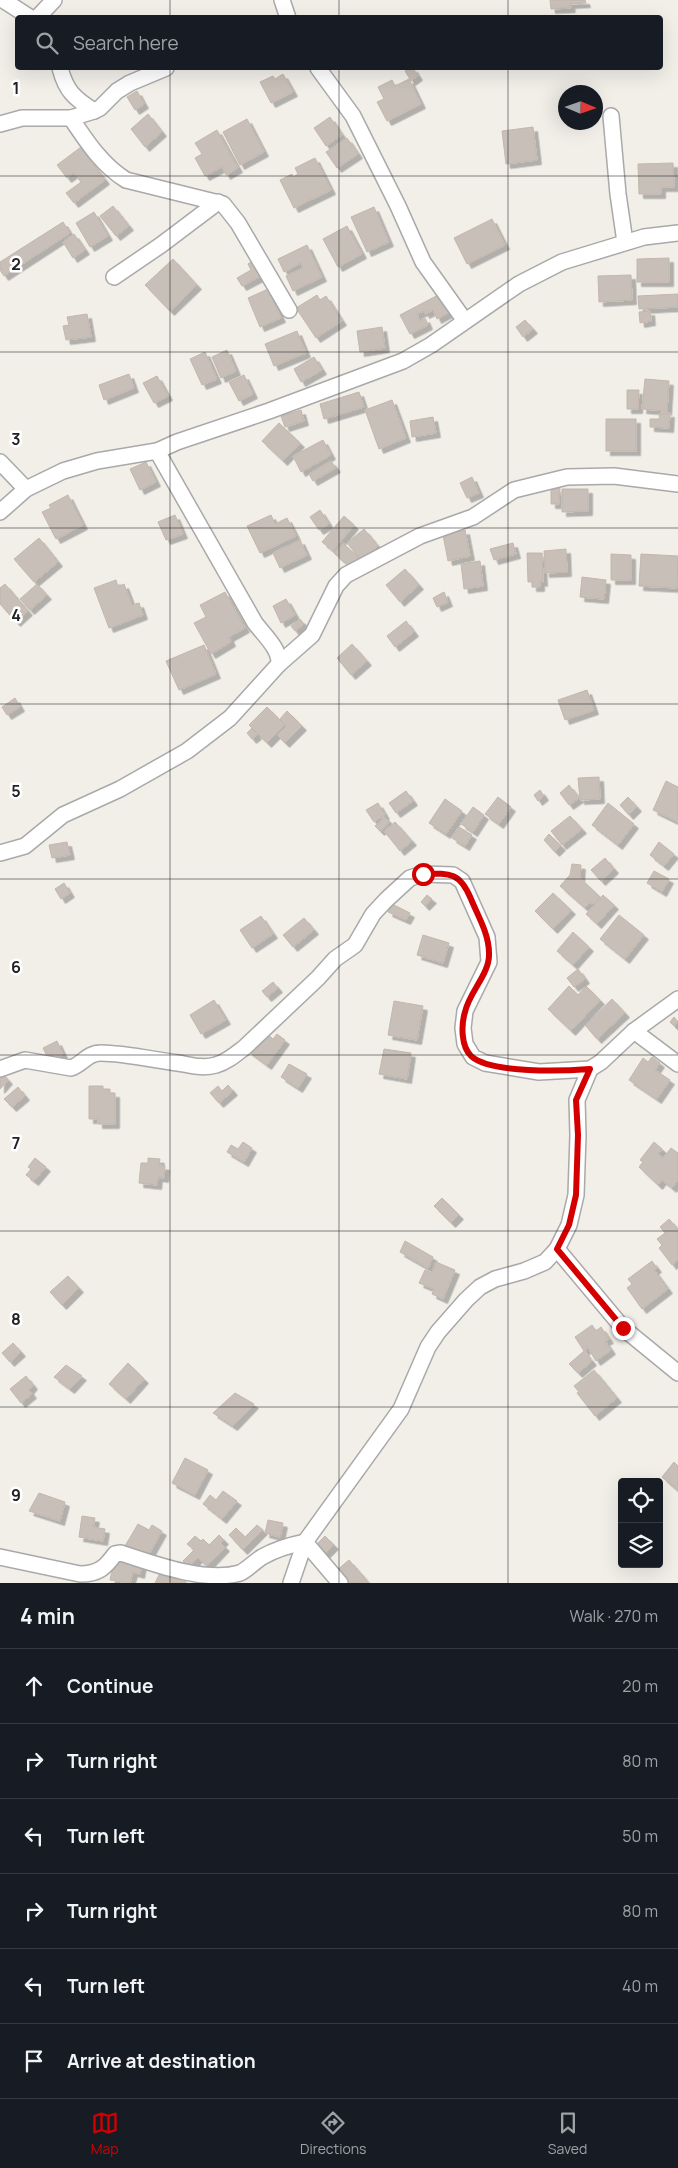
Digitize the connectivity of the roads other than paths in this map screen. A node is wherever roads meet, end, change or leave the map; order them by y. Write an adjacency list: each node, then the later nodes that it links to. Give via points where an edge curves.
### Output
1 (3, 0): 4 (street)
2 (54, 0): 5 (street)
3 (282, 0): 6 (street)
4 (26, 15)
5 (40, 15)
6 (287, 15)
7 (61, 70): 10 (street, via 74,98)
8 (161, 70): 10 (street, via 130,83)
9 (319, 70): 19 (street, via 353,116 423,262)
10 (94, 111): 12 (street)
11 (611, 116): 16 (street)
12 (71, 118): 13 (street, via 22,118); 14 (street, via 101,160 126,180)
13 (0, 124)
14 (218, 202): 17 (street); 18 (street, via 229,209)
15 (678, 233): 16 (street)
16 (625, 242): 19 (street, via 562,262 519,284)
17 (114, 277)
18 (289, 310)
19 (465, 321): 20 (street, via 403,361)
20 (157, 451): 23 (street, via 75,467); 25 (street, via 255,623 272,645)
21 (0, 462): 23 (street)
22 (678, 484): 25 (street, via 614,476 567,476 514,490 473,517 420,536 346,575 336,586 312,635)
23 (26, 488): 24 (street)
24 (0, 512)
25 (279, 664): 26 (street, via 230,718 187,751 120,789 63,815 25,846)
26 (0, 853)
27 (678, 999): 28 (street)
28 (634, 1031): 29 (street); 31 (street)
29 (678, 1064)
30 (0, 1069): 31 (street, via 24,1060 71,1068 85,1057 102,1053 194,1066 221,1063 245,1047 335,959 355,945 373,914 410,878 441,873 458,877 467,889 487,937 490,953 489,962 465,1011 464,1044 468,1051 485,1063 531,1070)
31 (590, 1069): 32 (street, via 576,1100 576,1195 569,1225)
32 (557, 1249): 33 (street, via 623,1328); 34 (street, via 545,1262 480,1287 444,1325 428,1347 401,1409)
33 (678, 1373)
34 (305, 1542): 35 (street, via 274,1551 228,1578 189,1575 121,1552 115,1554 103,1570 90,1574); 36 (street); 37 (street)
35 (0, 1557)
36 (291, 1583)
37 (340, 1583)

